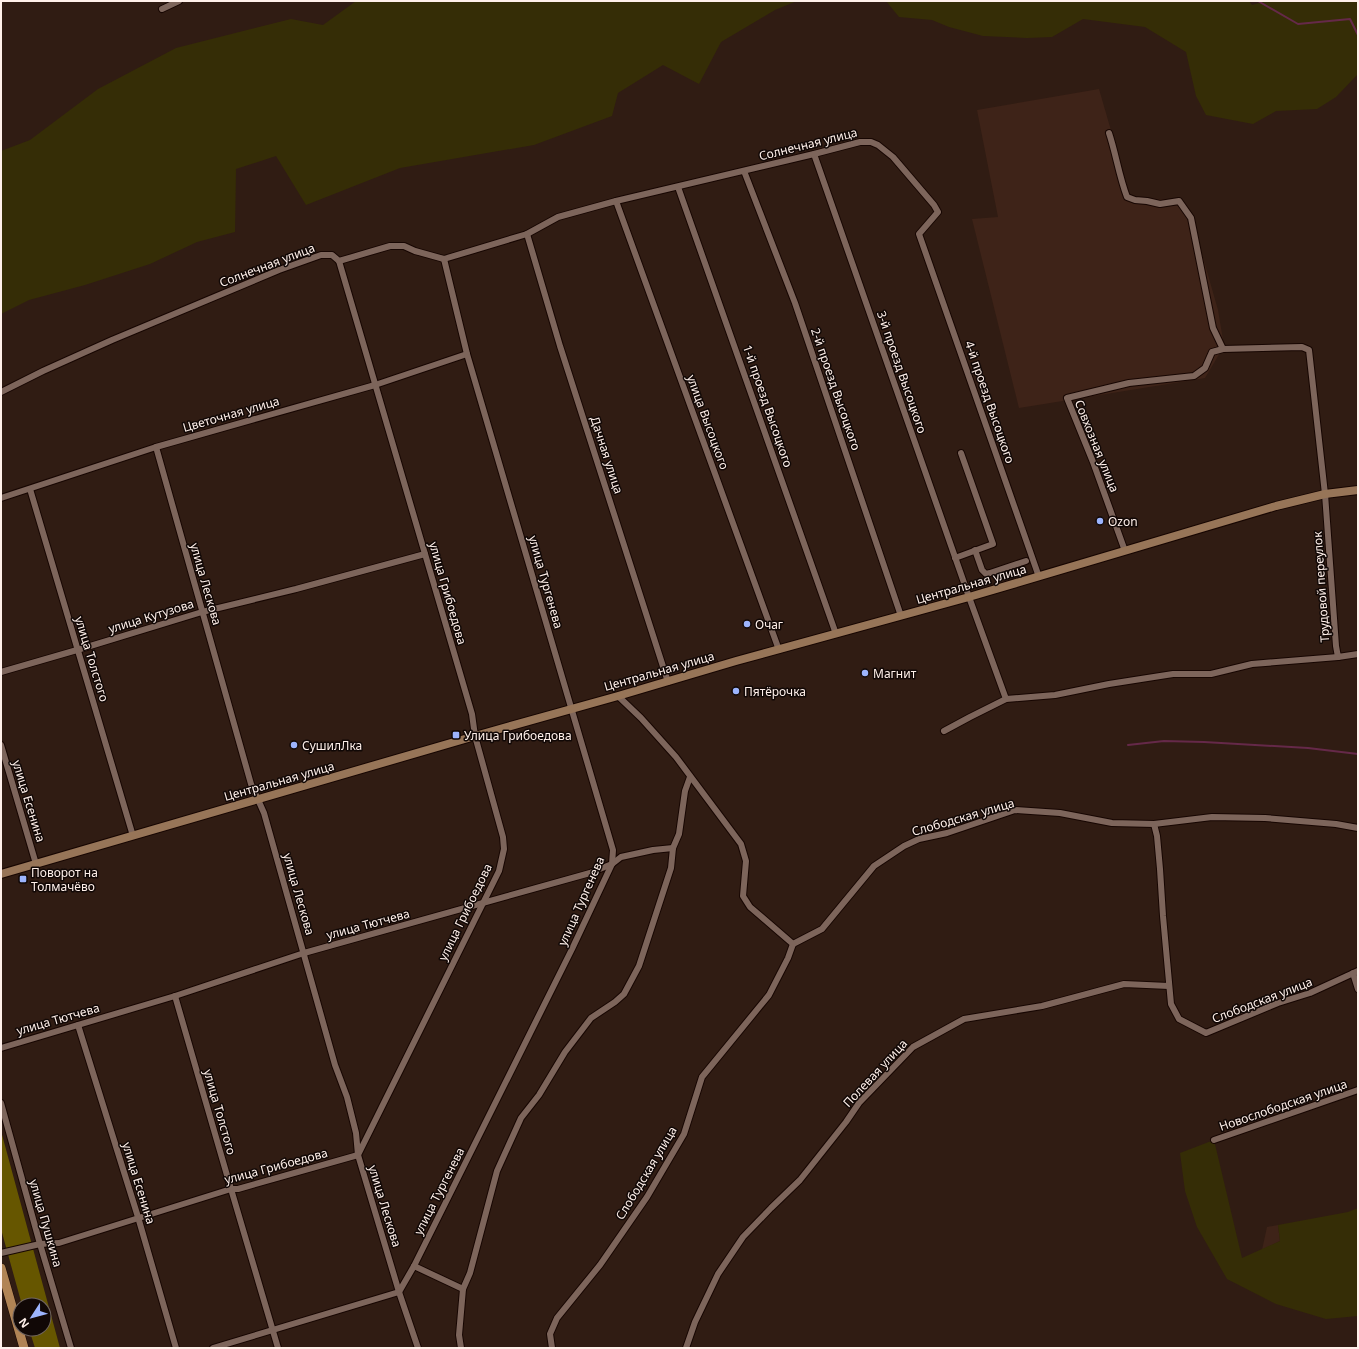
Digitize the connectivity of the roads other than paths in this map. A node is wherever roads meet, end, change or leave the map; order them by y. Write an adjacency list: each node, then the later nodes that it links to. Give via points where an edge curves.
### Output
1 (179, 1): 2 (street)
2 (162, 9)
3 (1109, 133): 12 (street, via 1116,152 1121,181 1128,197 1160,204 1179,201 1191,218 1213,328)
4 (814, 154): 5 (street, Солнечная улица); 9 (street, Солнечная улица, via 860,142 871,142 894,157 938,212); 25 (street, 3-й проезд Высоцкого)
5 (744, 171): 6 (street, Солнечная улица); 30 (street, 2-й проезд Высоцкого, via 795,303)
6 (678, 187): 7 (street, Солнечная улица); 31 (street, 1-й проезд Высоцкого)
7 (616, 201): 8 (street, via 558,217); 33 (street, улица Высоцкого)
8 (527, 234): 10 (street); 37 (street, Дачная улица, via 560,346)
9 (919, 234): 27 (street, 4-й проезд Высоцкого)
10 (444, 259): 11 (street, via 404,246 390,246); 13 (street, улица Тургенева)
11 (339, 261): 14 (street, улица Грибоедова); 15 (street, Солнечная улица, via 332,255 321,255 279,270 112,340)
12 (1223, 349): 20 (street, via 1302,347 1309,350); 23 (street, Совхозная улица, via 1212,352 1205,368 1194,376 1129,383 1067,398 1094,462)
13 (467, 354): 14 (street, Цветочная улица); 40 (street, улица Тургенева)
14 (375, 385): 16 (street, Цветочная улица); 24 (street, улица Грибоедова)
15 (1, 392)
16 (156, 447): 18 (street, Цветочная улица); 29 (street, улица Лескова)
17 (961, 453): 22 (street, via 993,544)
18 (30, 489): 21 (street, Цветочная улица); 32 (street, улица Толстого)
19 (1358, 490): 20 (street, Центральная улица)
20 (1325, 494): 23 (street, Центральная улица); 35 (street, Трудовой переулок)
21 (1, 498)
22 (975, 550): 25 (street); 26 (street, via 986,574)
23 (1125, 551): 27 (street, Центральная улица)
24 (425, 554): 29 (street, улица Кутузова, via 296,590); 42 (street, улица Грибоедова, via 472,714)
25 (955, 558): 28 (street, 3-й проезд Высоцкого)
26 (1026, 561)
27 (1039, 576): 28 (street, Центральная улица)
28 (969, 597): 30 (street, Центральная улица); 39 (street, 3-й проезд Высоцкого)
29 (202, 612): 32 (street, улица Кутузова); 45 (street, улица Лескова, via 252,784)
30 (901, 616): 31 (street, Центральная улица)
31 (836, 634): 33 (street, Центральная улица)
32 (77, 650): 36 (street, улица Кутузова); 48 (street, улица Толстого)
33 (779, 650): 37 (street, Центральная улица)
34 (1358, 654): 35 (street, Трудовой переулок)
35 (1338, 657): 39 (street, via 1252,664 1211,674 1173,674 1055,695)
36 (1, 672)
37 (668, 682): 38 (street, Центральная улица)
38 (618, 696): 40 (street, Центральная улица); 44 (street, via 676,756)
39 (1006, 699): 41 (street)
40 (572, 709): 42 (street, Центральная улица); 51 (street, улица Тургенева, via 613,850)
41 (944, 731)
42 (475, 736): 45 (street, Центральная улица); 53 (street, улица Грибоедова, via 503,837 504,849 499,871)
43 (1, 745): 50 (street, улица Есенина)
44 (690, 777): 49 (street, via 685,791 679,834); 54 (street, via 741,844 746,861 743,896 750,907)
45 (259, 799): 48 (street, Центральная улица); 55 (street, улица Лескова)
46 (1154, 824): 47 (street, Слободская улица, via 1212,817 1265,818); 54 (street, Слободская улица, via 1112,823 1060,814 1015,810 919,839 874,866 822,929); 57 (street, Слободская улица)
47 (1358, 828)
48 (133, 836): 50 (street, Центральная улица)
49 (672, 848): 51 (street, улица Тютчева, via 621,857); 72 (street, via 671,868 640,966 624,994 591,1018 564,1052 539,1095 521,1118 497,1171 470,1273)
50 (36, 864): 52 (street, Центральная улица)
51 (612, 864): 53 (street, улица Тютчева, via 590,873); 70 (street, улица Тургенева)
52 (1, 874)
53 (482, 904): 55 (street, улица Тютчева); 65 (street, улица Грибоедова)
54 (793, 944): 82 (street, Слободская улица, via 769,995 702,1077 684,1134 647,1197 600,1265 557,1318 550,1334)
55 (304, 953): 59 (street, улица Тютчева); 65 (street, улица Лескова, via 353,1119)
56 (1356, 972): 57 (street, Слободская улица, via 1310,993 1278,1003 1206,1033 1179,1019 1171,1004); 58 (street)
57 (1169, 986): 83 (street, Полевая улица, via 1124,984 1042,1006 964,1019 913,1047 859,1103 800,1180 743,1237 718,1274 695,1322)
58 (1358, 988)
59 (175, 996): 60 (street, улица Тютчева); 66 (street, улица Толстого)
60 (78, 1025): 61 (street, улица Тютчева); 67 (street, улица Есенина)
61 (1, 1048)
62 (1358, 1090): 64 (street, Новослободская улица)
63 (1, 1103): 68 (street, улица Пушкина)
64 (1214, 1140)
65 (358, 1155): 66 (street, улица Грибоедова); 73 (street, улица Лескова)
66 (231, 1189): 67 (street, улица Грибоедова); 74 (street, улица Толстого)
67 (138, 1217): 68 (street, улица Грибоедова, via 59,1243); 77 (street, улица Есенина)
68 (40, 1244): 69 (street, улица Грибоедова); 76 (street, улица Пушкина)
69 (1, 1253)
70 (414, 1266): 72 (street); 73 (street, улица Тургенева)
71 (1, 1268): 75 (main road)
72 (463, 1289): 81 (street, via 459,1335)
73 (399, 1292): 74 (street); 80 (street, улица Лескова)
74 (273, 1330): 78 (street); 79 (street, улица Толстого)
75 (24, 1348)
76 (71, 1348)
77 (176, 1348)
78 (213, 1348)
79 (278, 1348)
80 (418, 1348)
81 (461, 1348)
82 (552, 1348)
83 (686, 1348)

